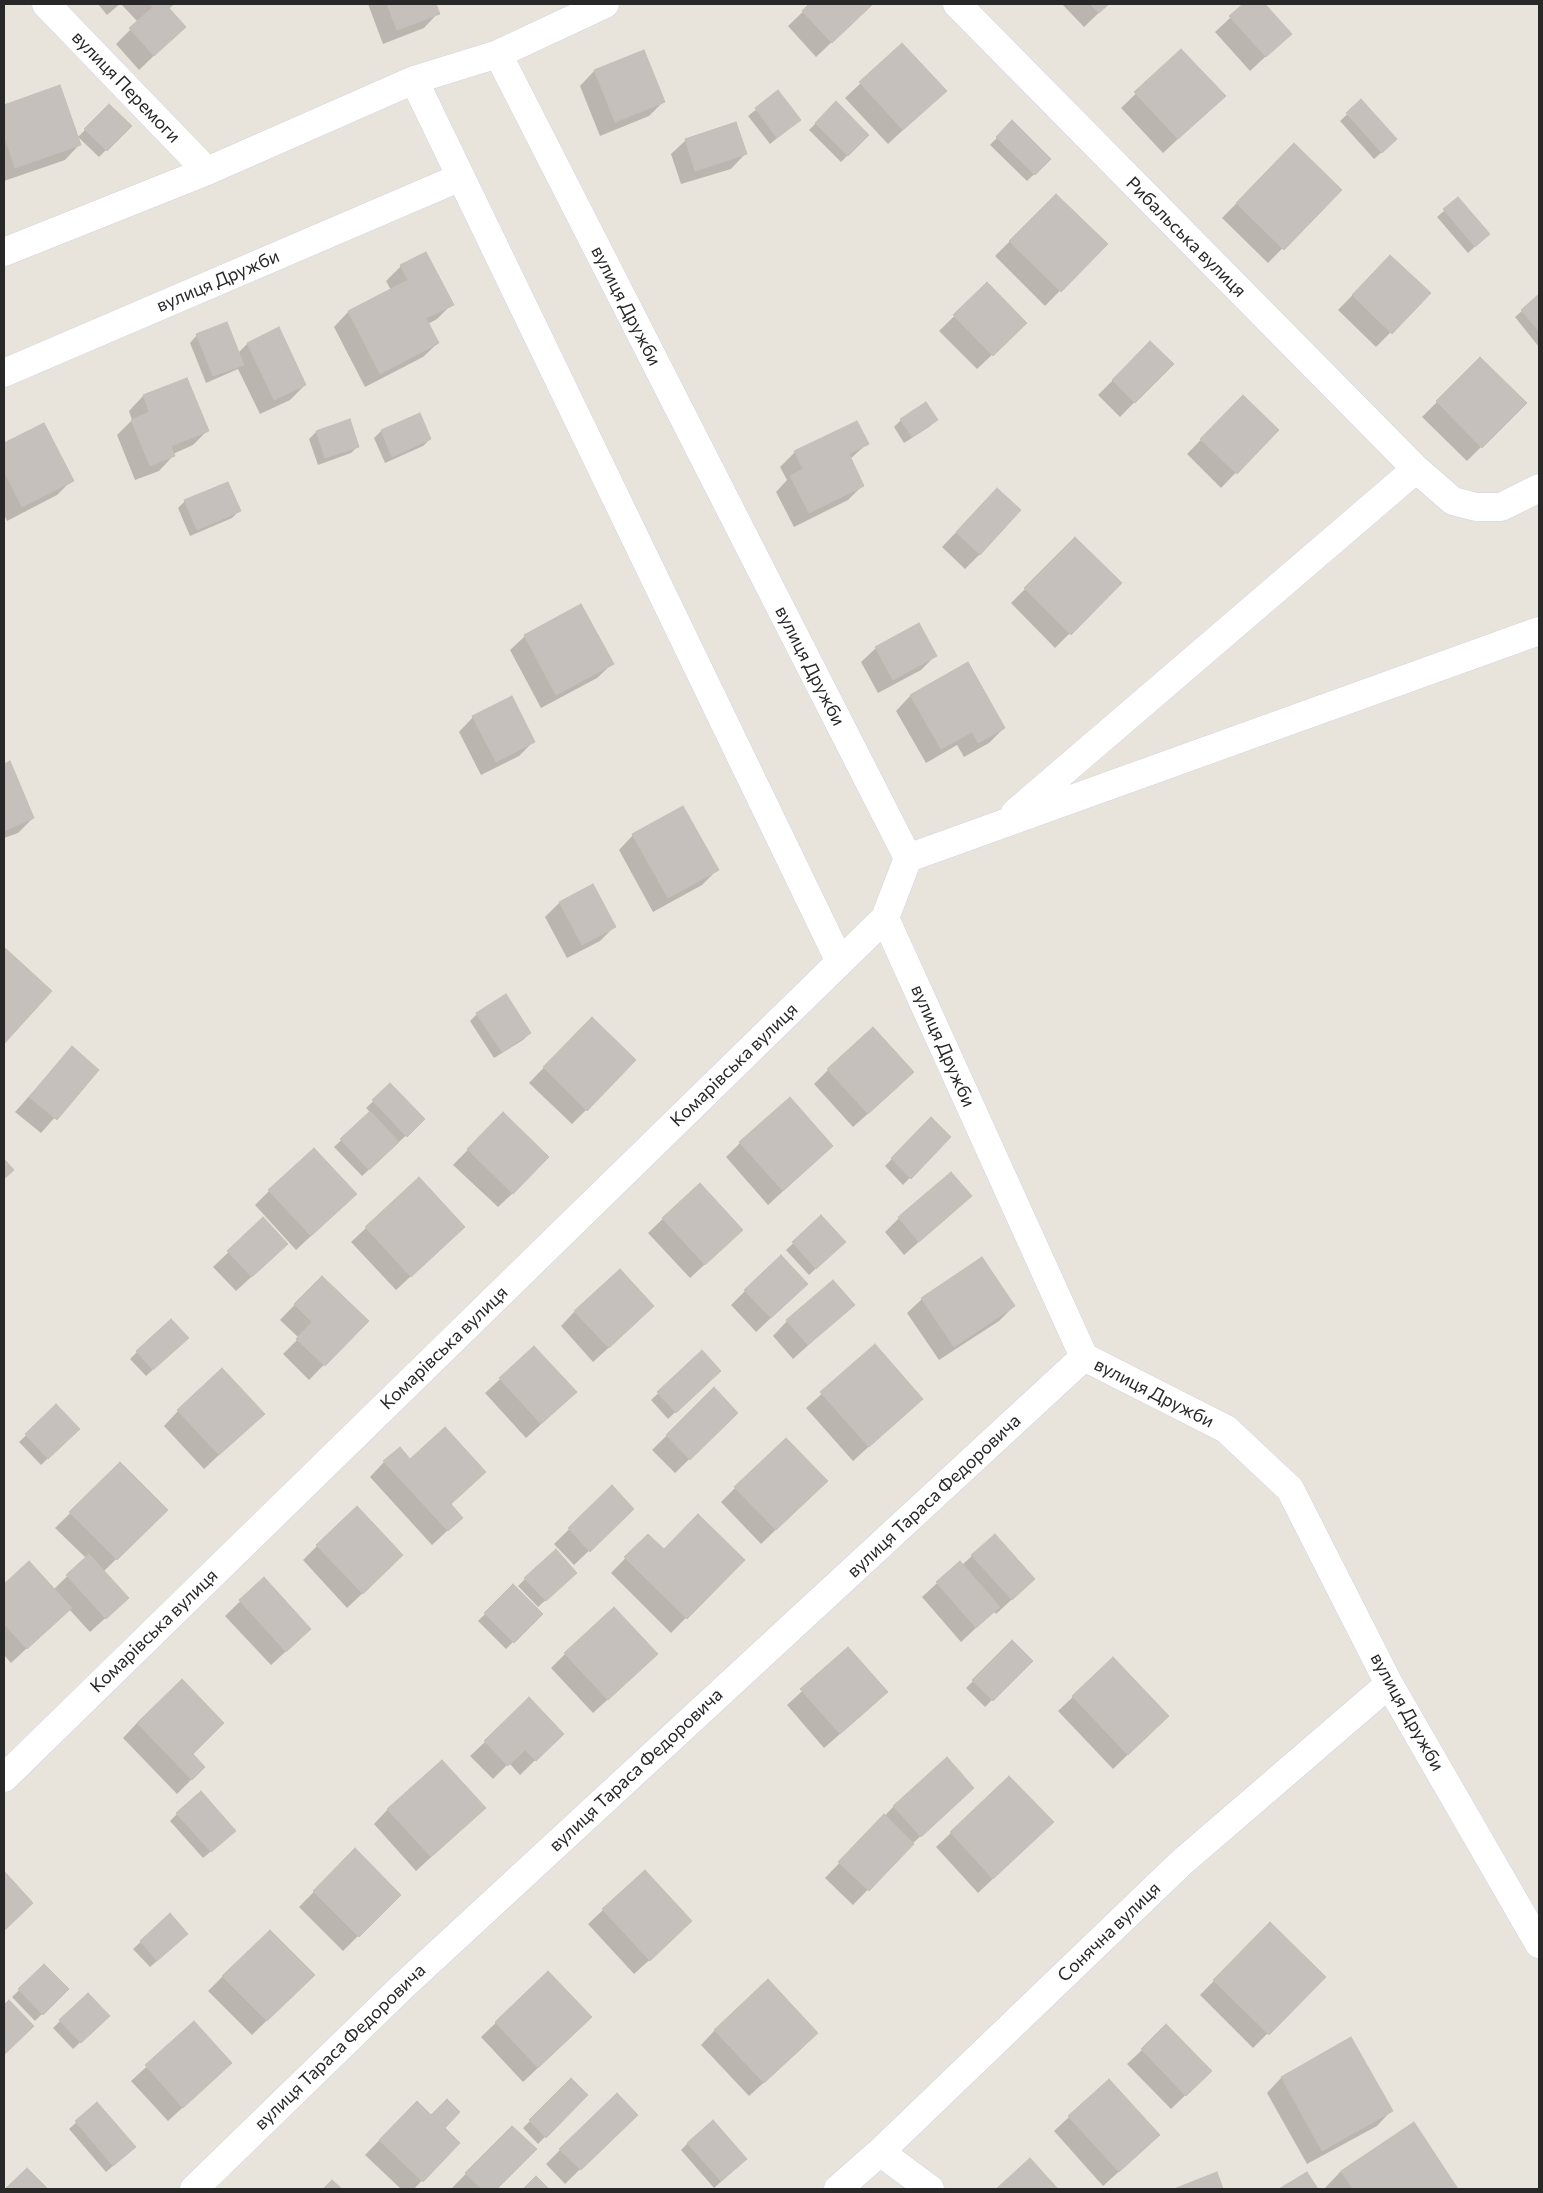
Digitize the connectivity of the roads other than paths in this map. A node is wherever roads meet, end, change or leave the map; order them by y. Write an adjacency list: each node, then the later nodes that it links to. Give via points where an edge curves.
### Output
1 (46, 4): 6 (street, вулиця Перемоги)
2 (605, 4): 4 (street)
3 (957, 4): 10 (street, Рибальська вулиця)
4 (498, 54): 5 (street); 14 (street, вулиця Дружби)
5 (414, 80): 6 (street); 7 (street)
6 (207, 171): 8 (street)
7 (461, 177): 9 (street, вулиця Дружби); 16 (street)
8 (4, 252)
9 (4, 373)
10 (1416, 469): 11 (street, Рибальська вулиця, via 1452,500 1476,508 1500,507); 13 (street)
11 (1539, 488)
12 (1539, 631): 13 (street)
13 (1003, 824): 14 (street)
14 (908, 858): 15 (street)
15 (884, 918): 16 (street, Комарівська вулиця); 17 (street, вулиця Дружби)
16 (840, 962): 19 (street, Комарівська вулиця)
17 (1084, 1357): 18 (street, вулиця Дружби, via 1226,1429 1290,1489); 22 (street, вулиця Тараса Федоровича, via 403,1986)
18 (1389, 1684): 20 (street, вулиця Дружби); 21 (street, Сонячна вулиця, via 1181,1863)
19 (4, 1778)
20 (1539, 1944)
21 (880, 2152): 23 (street, Сонячна вулиця); 24 (street)
22 (194, 2189)
23 (838, 2189)
24 (930, 2189)

